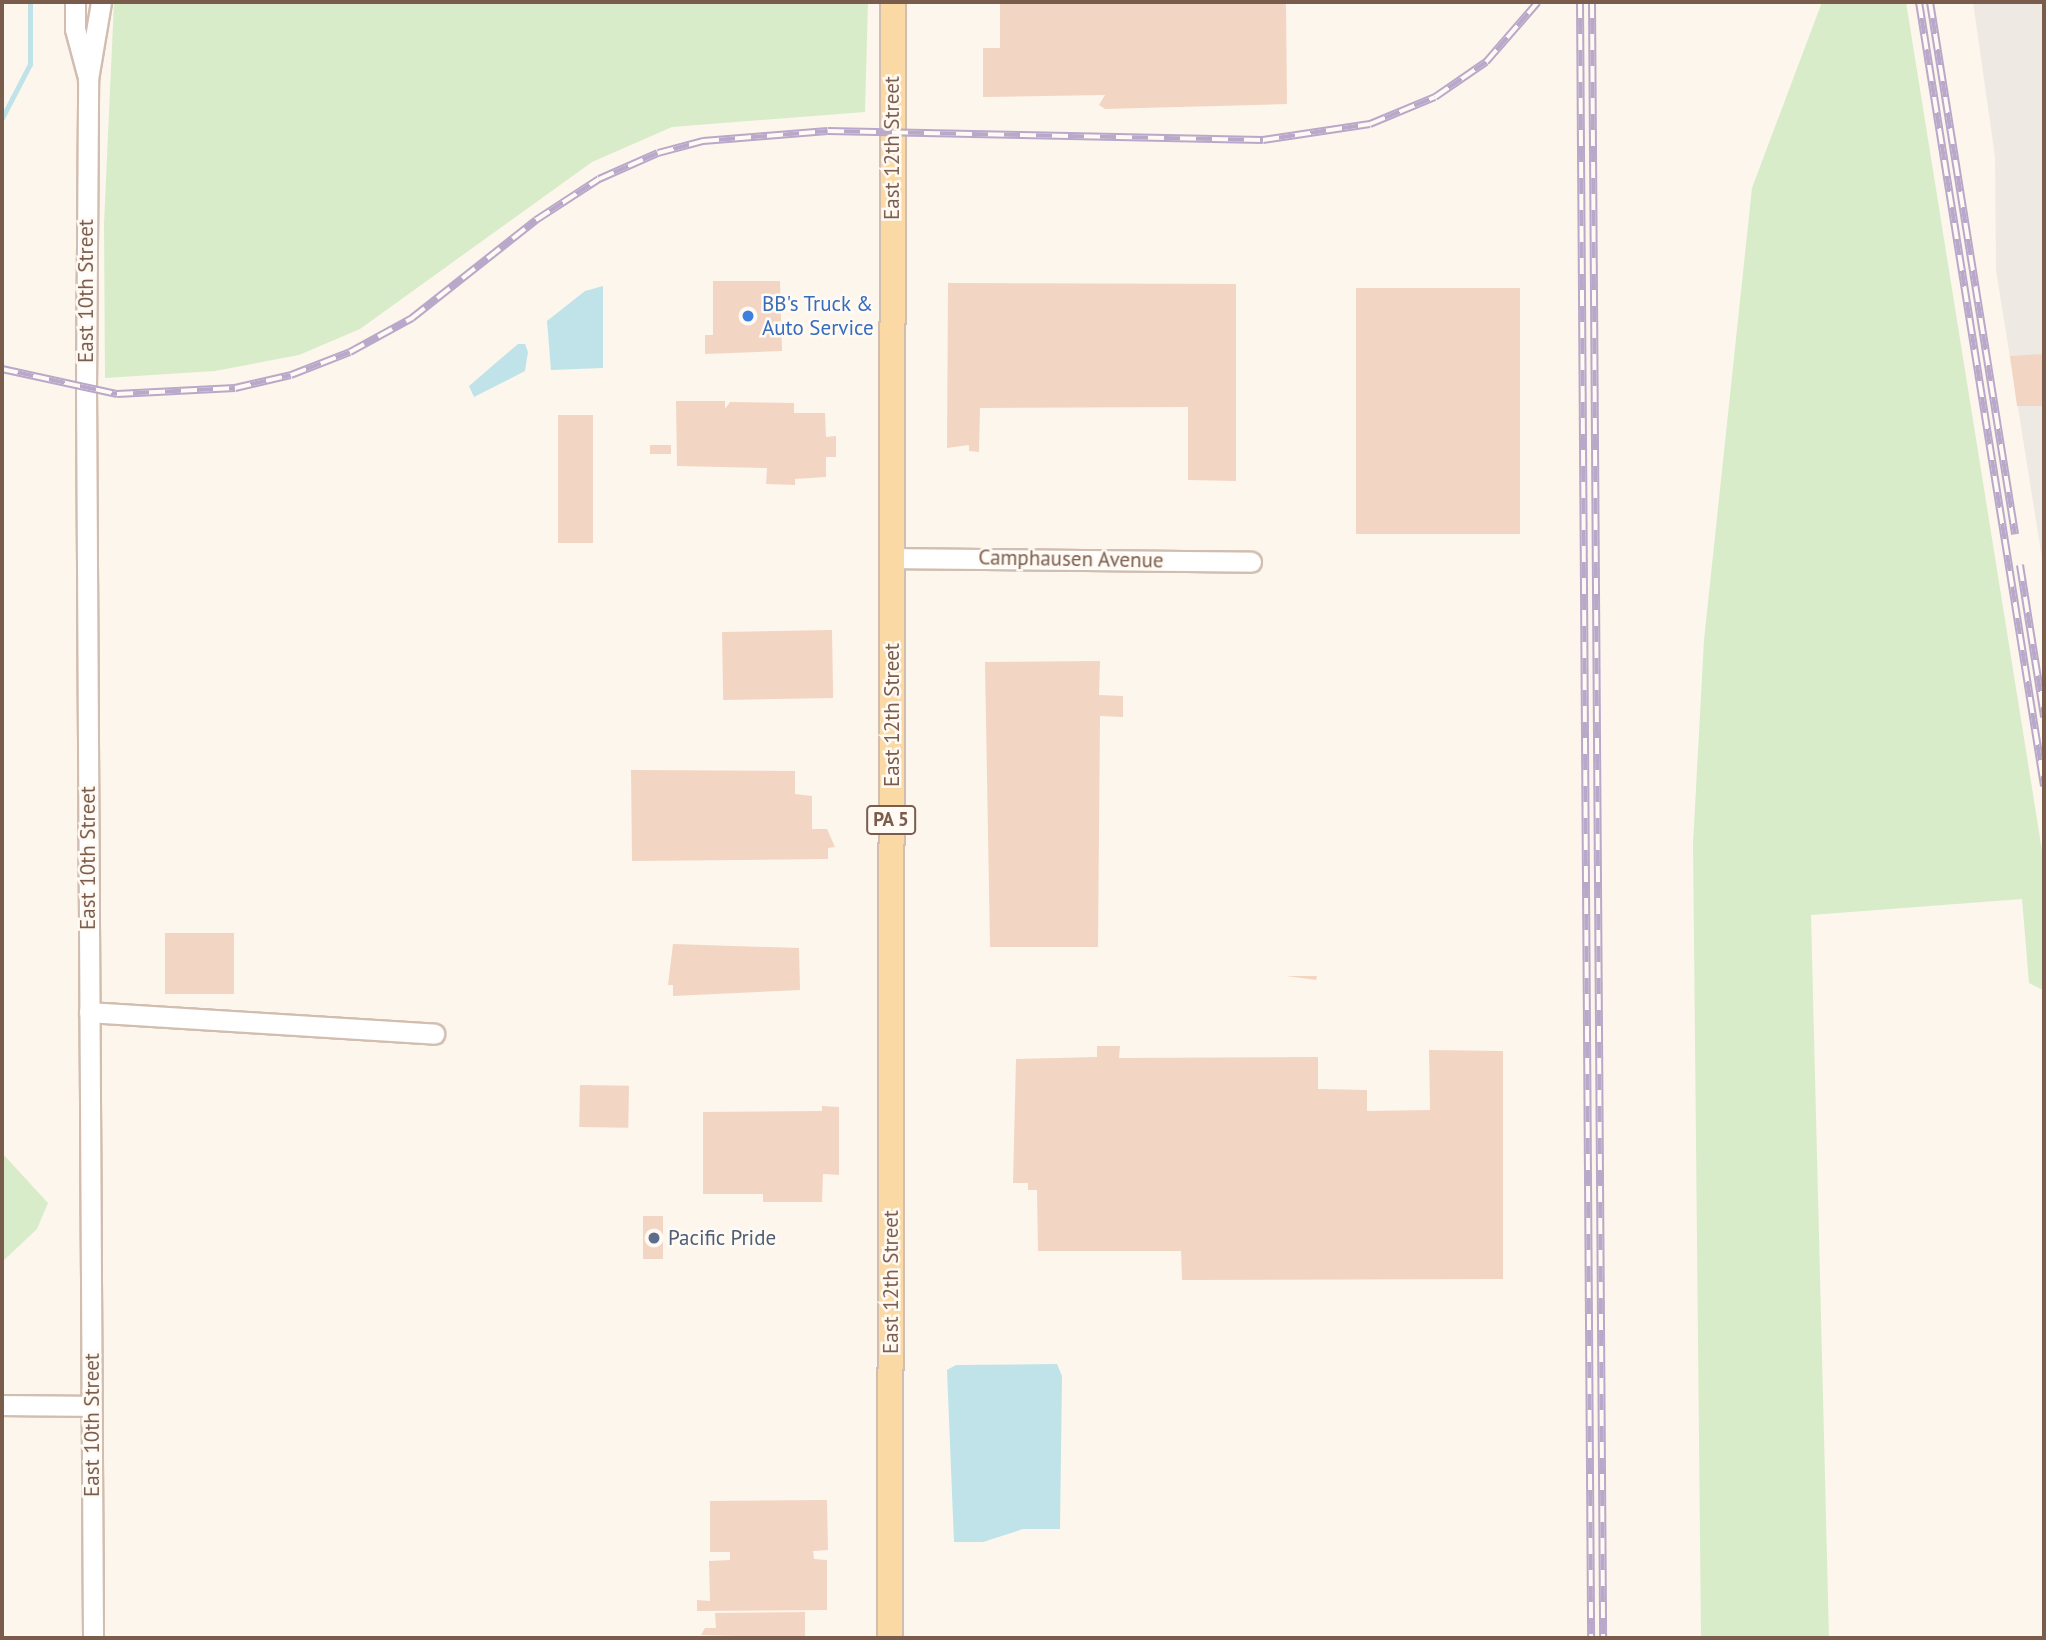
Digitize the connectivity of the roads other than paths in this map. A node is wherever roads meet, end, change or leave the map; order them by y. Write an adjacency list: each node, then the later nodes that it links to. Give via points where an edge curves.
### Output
1 (75, 2): 4 (street, East 10th Street, via 75,29)
2 (101, 2): 4 (street, East 10th Street)
3 (893, 2): 5 (main road, East 12th Street / PA 5)
4 (88, 79): 7 (street, East 10th Street)
5 (892, 558): 6 (street, Camphausen Avenue); 12 (main road, East 12th Street / PA 5)
6 (1251, 562)
7 (89, 1012): 8 (street); 10 (street, East 10th Street)
8 (435, 1034)
9 (2, 1405): 10 (street)
10 (91, 1406): 11 (street, East 10th Street)
11 (93, 1638)
12 (890, 1638)

